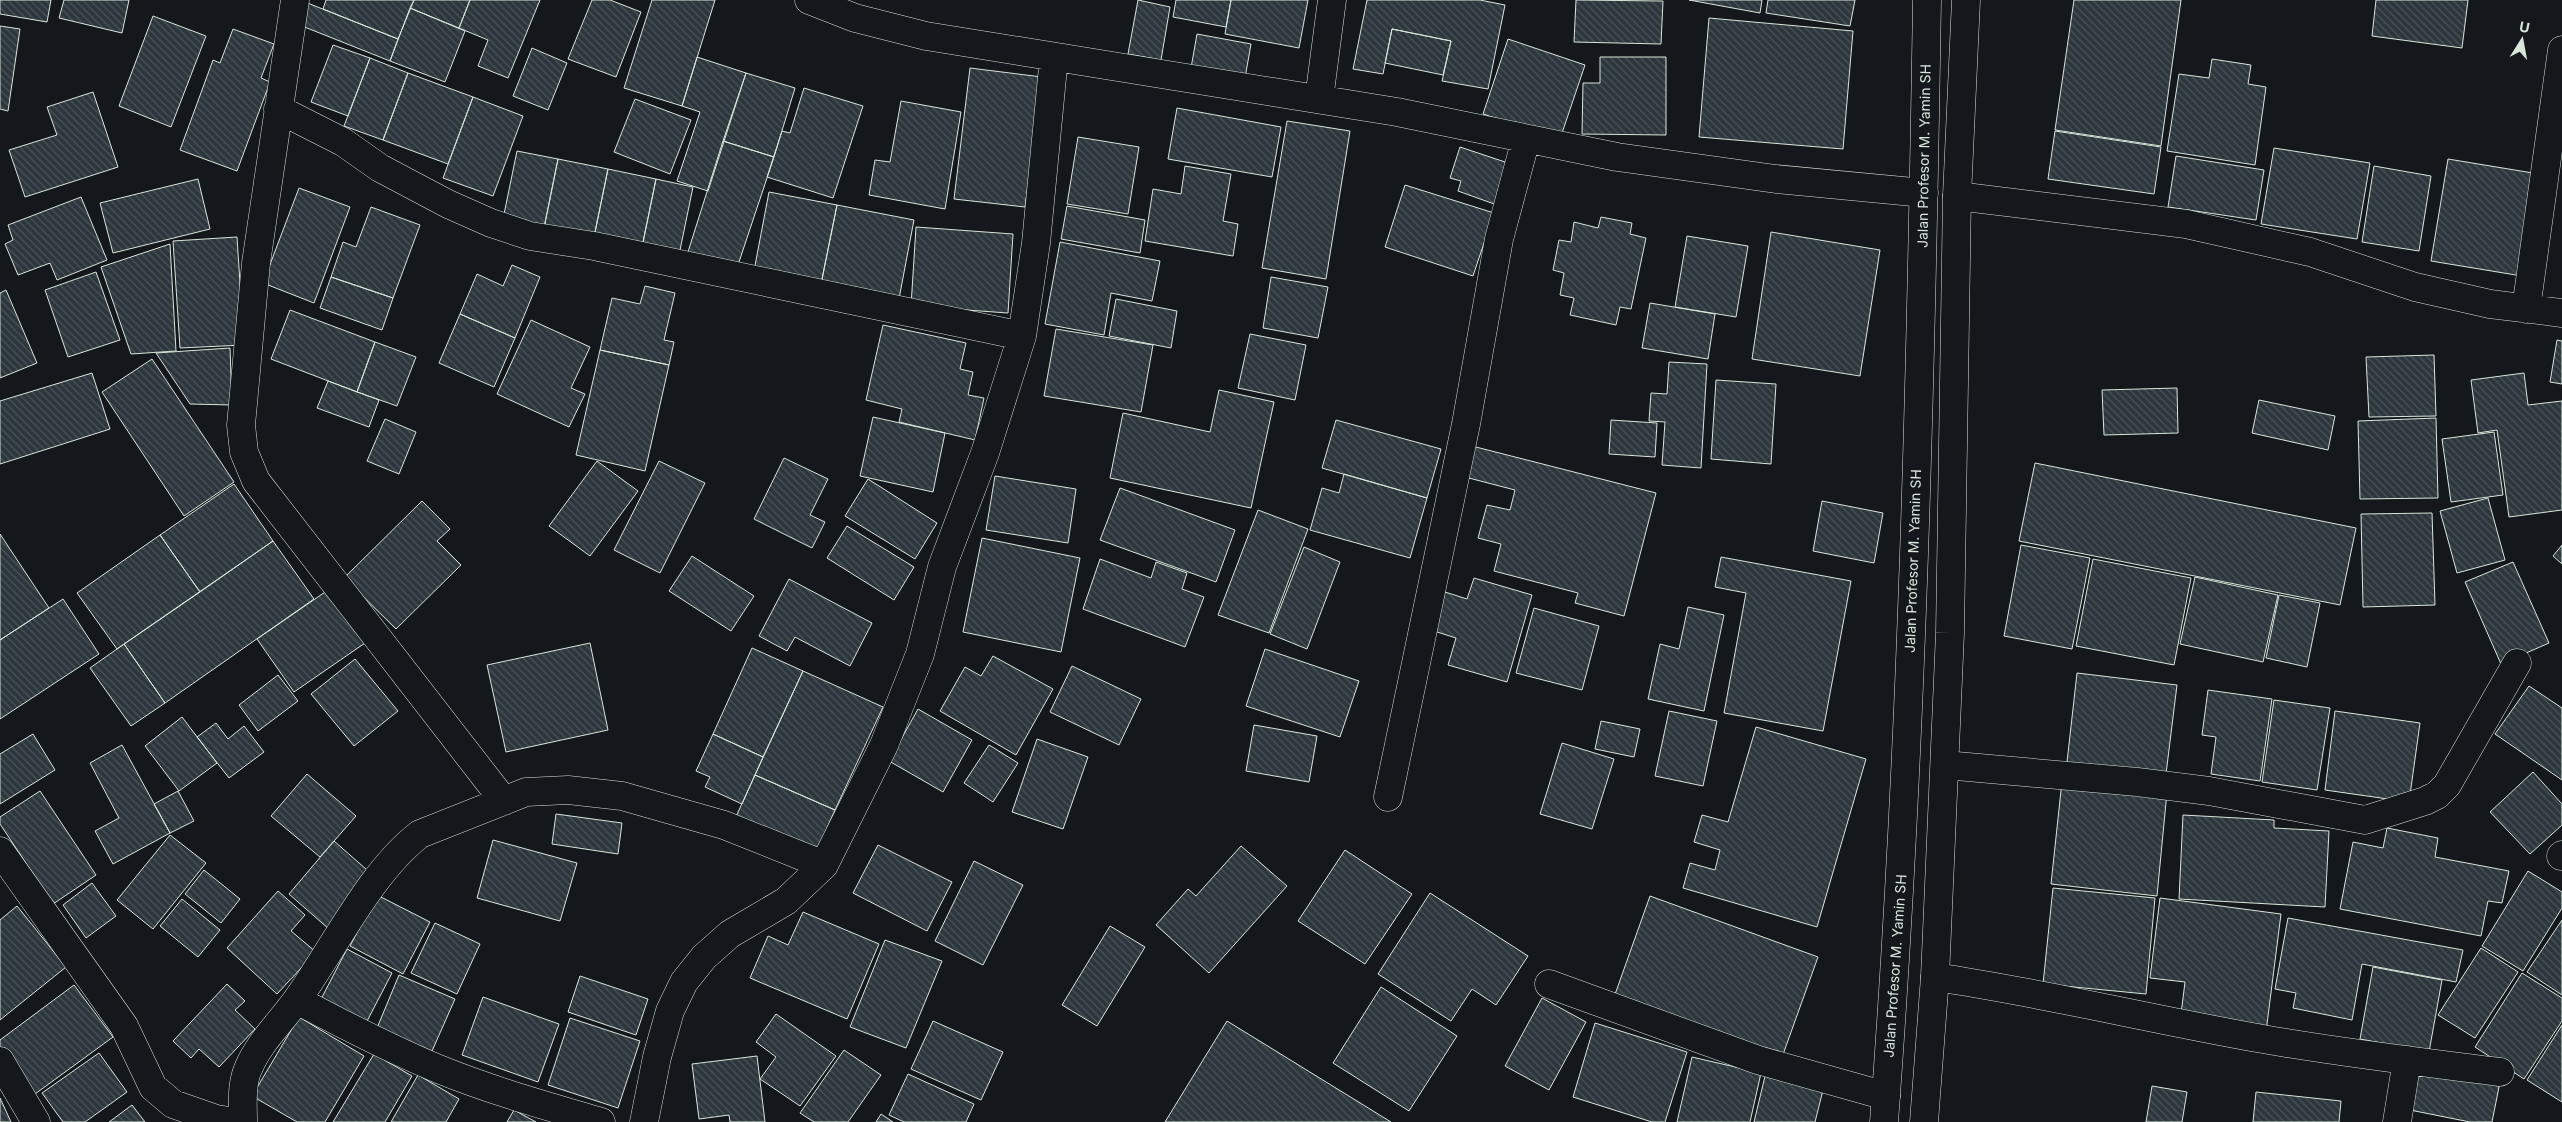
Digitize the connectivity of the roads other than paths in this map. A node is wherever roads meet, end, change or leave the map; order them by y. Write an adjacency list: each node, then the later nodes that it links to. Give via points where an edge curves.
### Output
1 (295, 0): 9 (main road)
2 (809, 0): 7 (main road, via 855,18 926,36)
3 (1332, 0): 8 (main road)
4 (1927, 0): 11 (main road, Jalan Profesor M. Yamin SH)
5 (1966, 0): 12 (main road)
6 (2562, 50): 13 (main road)
7 (1054, 57): 8 (main road); 15 (main road, via 1036,242)
8 (1319, 99): 10 (main road)
9 (278, 110): 15 (main road, via 343,142 380,168 448,204 491,224 530,236 594,246); 21 (main road, via 255,273 241,425 244,452 256,481)
10 (1518, 137): 11 (main road, via 1617,157 1776,179); 20 (main road, via 1464,433)
11 (1924, 192): 16 (main road, Jalan Profesor M. Yamin SH)
12 (1958, 196): 13 (main road, via 2186,224 2310,252 2415,286); 17 (main road)
13 (2526, 309): 14 (main road)
14 (2562, 313)
15 (1022, 336): 23 (main road, via 985,453 942,567 920,654 884,745)
16 (1912, 631): 17 (main road); 30 (main road, Jalan Profesor M. Yamin SH, via 1900,894)
17 (1950, 634): 19 (main road)
18 (2517, 663): 19 (main road, via 2447,785 2425,801 2365,820 2209,791)
19 (1944, 765): 24 (main road)
20 (1388, 797)
21 (504, 801): 23 (main road, via 526,792 568,790 622,796 724,825); 26 (main road, via 420,834 408,844 384,871)
22 (0, 852): 32 (main road, via 124,1026 153,1087 173,1104)
23 (824, 865): 35 (main road, via 786,901 730,934 704,957 684,982 670,1011)
24 (1935, 978): 27 (main road, via 1988,985 2263,1039); 36 (main road)
25 (1549, 984): 30 (main road)
26 (297, 1000): 33 (main road, via 255,1055 247,1071); 34 (main road, via 441,1070 505,1094)
27 (2407, 1060): 29 (main road); 37 (main road)
28 (0, 1061): 31 (main road)
29 (2500, 1072)
30 (1885, 1109)
31 (36, 1122)
32 (237, 1122)
33 (243, 1122)
34 (601, 1122)
35 (644, 1122)
36 (1924, 1122)
37 (2397, 1122)

